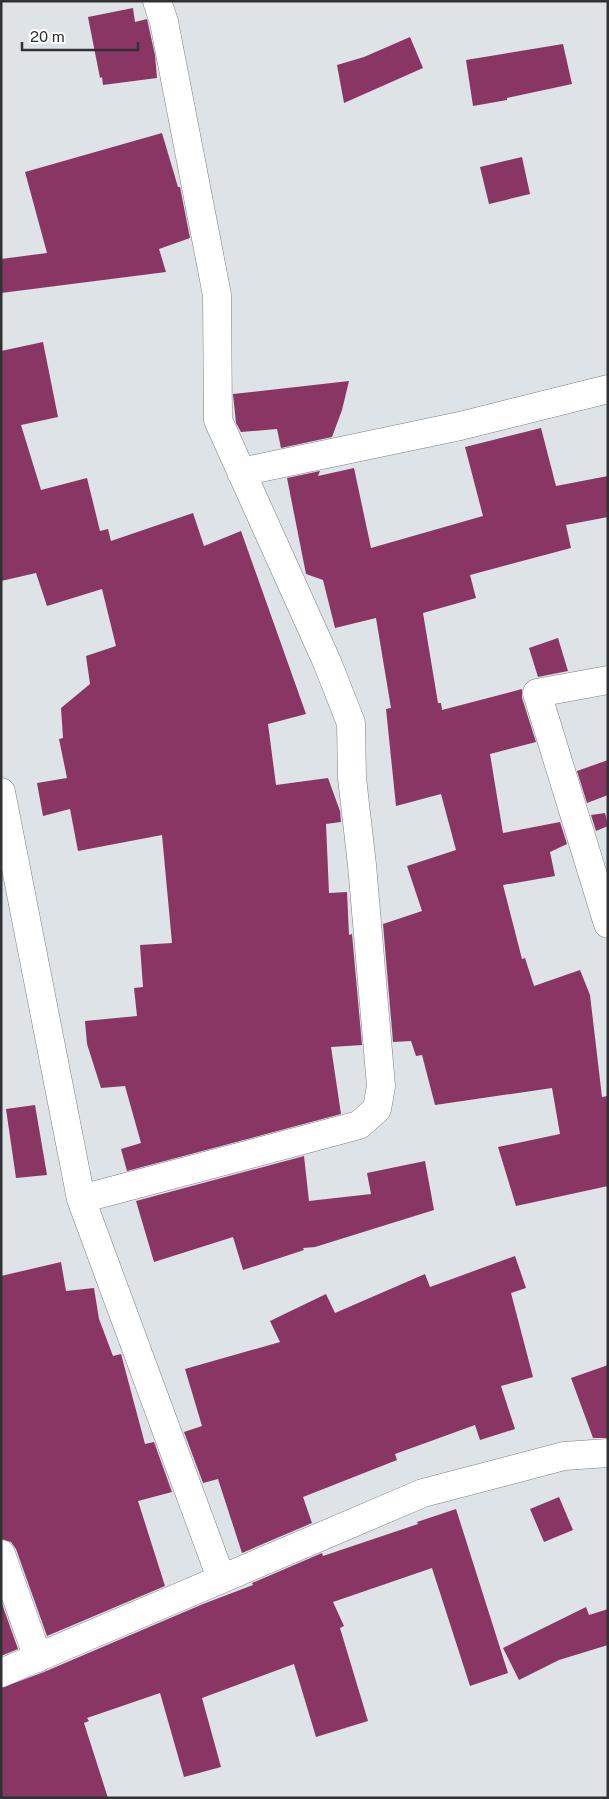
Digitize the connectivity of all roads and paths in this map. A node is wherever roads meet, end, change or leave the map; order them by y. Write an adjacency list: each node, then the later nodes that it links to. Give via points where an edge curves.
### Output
1 (157, 1): 3 (street, via 164,22 216,295 218,420)
2 (608, 389): 3 (street, via 460,426)
3 (241, 472): 7 (street, via 327,662 351,723 352,778 382,1086 377,1109 359,1125)
4 (608, 680): 6 (street, via 537,693)
5 (1, 792): 7 (street)
6 (608, 924)
7 (81, 1200): 10 (street)
8 (608, 1452): 10 (street, via 564,1456 423,1493)
9 (1, 1554): 11 (street)
10 (221, 1578): 11 (street)
11 (38, 1658): 12 (street)
12 (1, 1673)

